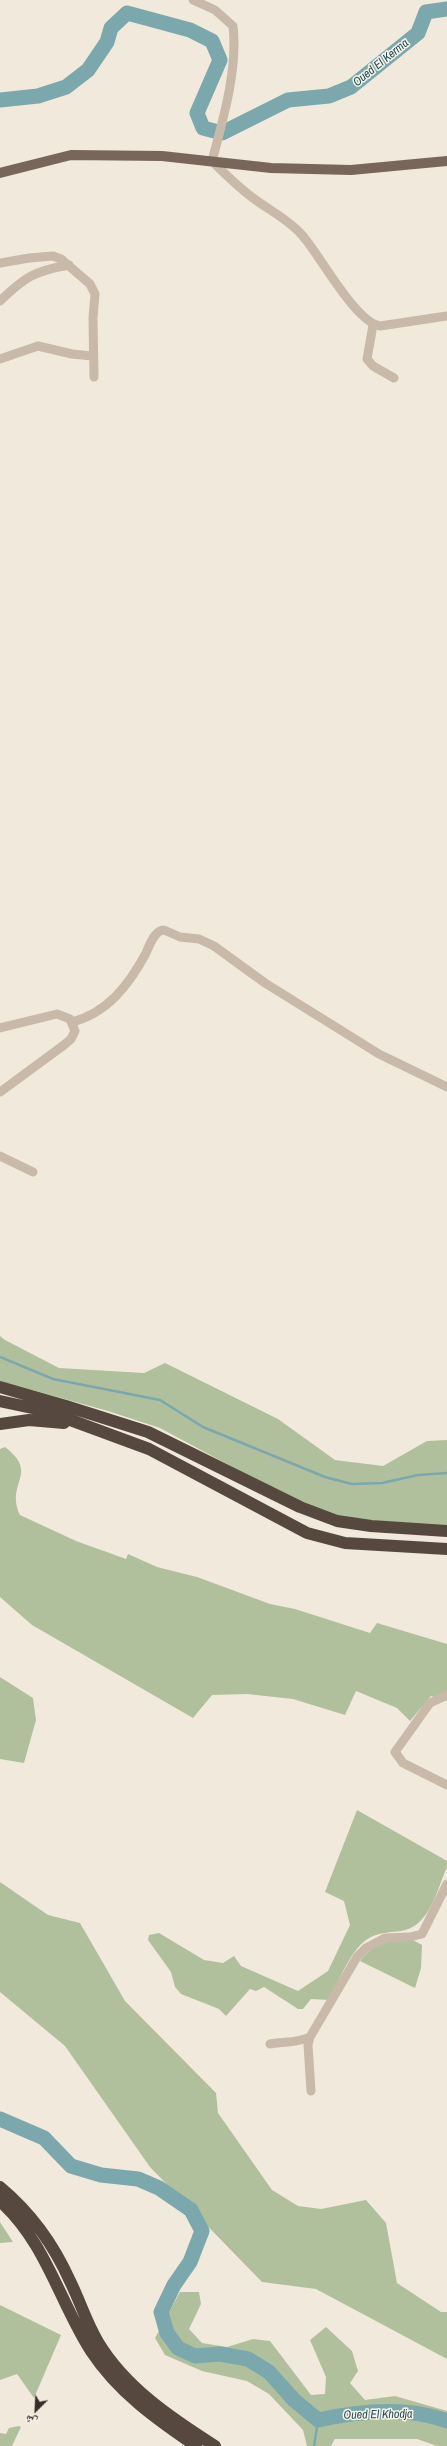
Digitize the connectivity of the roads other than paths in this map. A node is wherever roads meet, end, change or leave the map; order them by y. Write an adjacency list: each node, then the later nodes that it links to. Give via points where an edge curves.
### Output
1 (193, 0): 2 (street, via 215,10 233,26 233,68)
2 (212, 161): 3 (main road, via 271,168 351,170); 4 (main road, via 162,156 71,154); 9 (street, via 252,197 302,235 341,289)
3 (447, 161)
4 (0, 173)
5 (0, 263): 6 (street, via 53,256)
6 (69, 265): 7 (street, via 42,270 26,278); 10 (street, via 90,284 95,294)
7 (0, 301)
8 (447, 316): 9 (street)
9 (373, 325): 13 (street, via 367,359 373,366)
10 (92, 356): 11 (street, via 38,346); 12 (street)
11 (0, 359)
12 (94, 377)
13 (394, 378)
14 (72, 1022): 15 (street, via 57,1014); 16 (street, via 94,1014 112,1000 135,971 156,934 164,930 180,937 199,939 214,946 265,983 379,1054); 17 (street, via 75,1031 71,1039)
15 (0, 1028)
16 (447, 1087)
17 (0, 1092)
18 (0, 1156): 19 (street)
19 (33, 1172)
20 (0, 1387): 24 (highway, via 148,1432 300,1507 337,1521)
21 (0, 1401): 23 (highway, via 46,1411)
22 (0, 1424): 23 (highway, via 36,1420)
23 (86, 1426): 25 (highway, via 169,1458 307,1533 345,1543)
24 (447, 1531)
25 (447, 1549)
26 (447, 1695): 27 (street, via 430,1703 395,1752 403,1763)
27 (446, 1783)
28 (447, 1884): 29 (street, via 422,1934 377,1941 357,1957)
29 (310, 2037): 30 (street, via 288,2044); 31 (street, via 308,2046)
30 (270, 2044)
31 (311, 2091)
32 (0, 2187): 35 (highway, via 32,2218 54,2250 92,2331 120,2371 158,2407)
33 (0, 2201): 34 (highway, via 31,2236 44,2257 83,2336 102,2366 147,2412)
34 (196, 2446)
35 (215, 2446)

